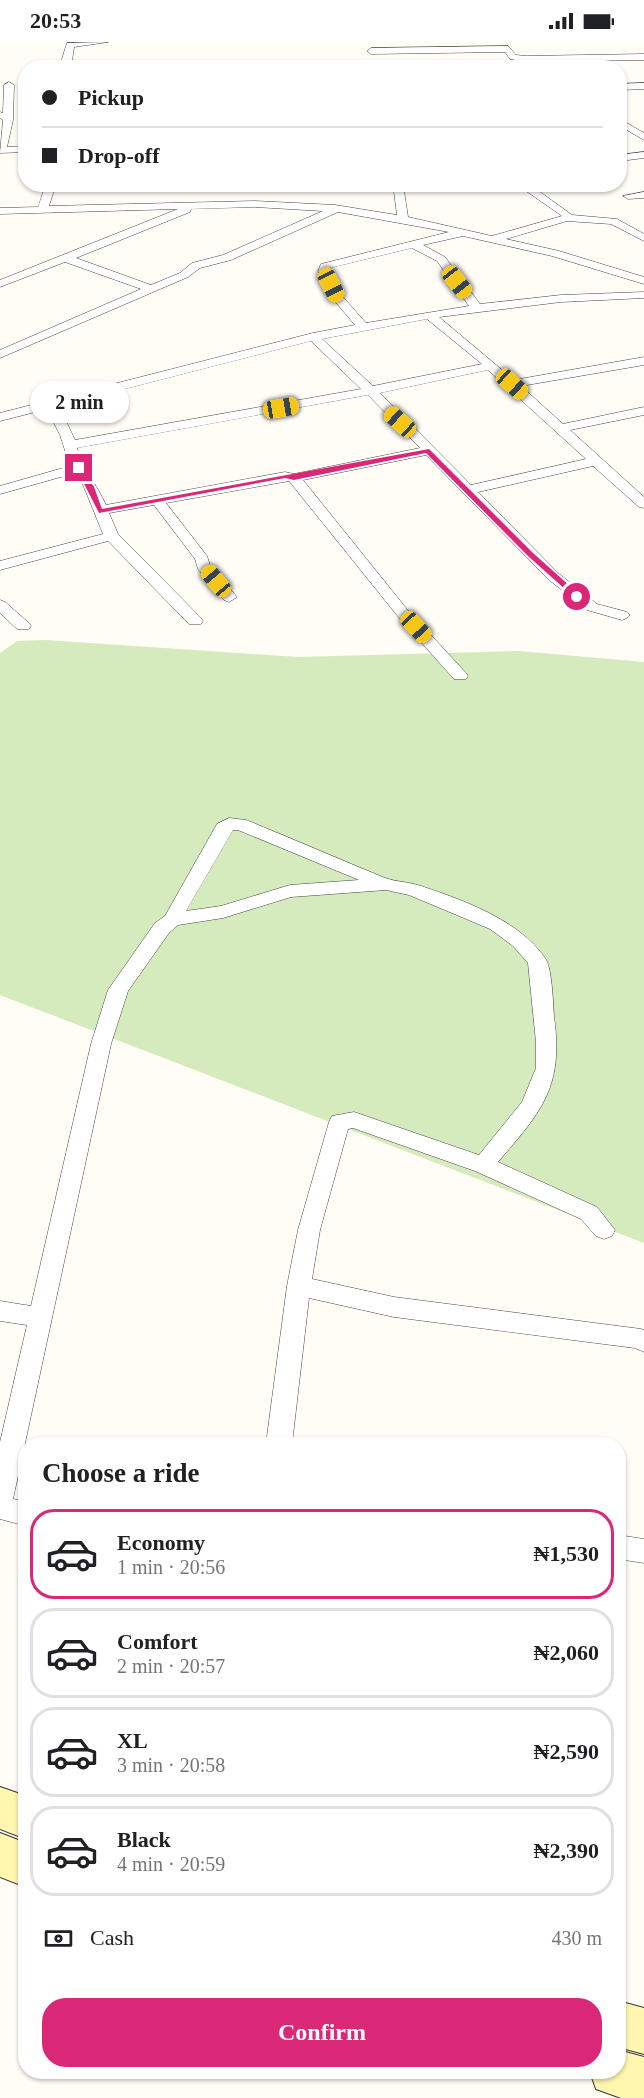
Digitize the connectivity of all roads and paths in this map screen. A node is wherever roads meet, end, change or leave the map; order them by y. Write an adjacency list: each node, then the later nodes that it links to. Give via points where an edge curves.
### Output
1 (104, 42): 5 (street, via 70,45)
2 (370, 46): 3 (street, via 461,54)
3 (507, 46): 4 (street, via 513,57 526,59)
4 (644, 57)
5 (66, 60)
6 (9, 85): 9 (street)
7 (644, 86): 8 (street)
8 (627, 87)
9 (3, 116): 15 (street)
10 (634, 118): 11 (street)
11 (627, 120)
12 (627, 126): 13 (street)
13 (644, 137)
14 (18, 149): 15 (street)
15 (1, 150)
16 (644, 155): 17 (street)
17 (627, 157)
18 (47, 192): 25 (street)
19 (399, 192): 28 (street)
20 (533, 192): 27 (street)
21 (644, 195): 22 (street)
22 (628, 196)
23 (199, 204): 24 (street); 25 (street); 34 (street)
24 (335, 208): 28 (street); 39 (street, via 227,258 196,265 184,275)
25 (37, 210): 26 (street); 29 (street)
26 (0, 211)
27 (567, 218): 31 (street, via 613,221); 32 (street)
28 (403, 219): 30 (street)
29 (0, 223)
30 (463, 232): 32 (street); 33 (street)
31 (644, 238)
32 (493, 239): 37 (street, via 555,253)
33 (416, 246): 41 (street, via 441,259); 43 (street, via 323,269 338,298)
34 (69, 259): 36 (street); 39 (street)
35 (0, 267): 36 (street)
36 (22, 275): 38 (street)
37 (644, 281)
38 (0, 284)
39 (152, 289): 45 (street)
40 (644, 295): 41 (street, via 561,298)
41 (478, 309): 42 (street)
42 (431, 316): 43 (street); 47 (street)
43 (363, 327): 44 (street)
44 (313, 337): 49 (street); 50 (street)
45 (0, 354)
46 (644, 361): 48 (street)
47 (491, 366): 48 (street); 49 (street)
48 (512, 384): 53 (street)
49 (370, 391): 54 (street); 55 (street)
50 (52, 405): 52 (street); 54 (street)
51 (644, 411): 53 (street)
52 (0, 417)
53 (561, 428): 56 (street)
54 (70, 445): 57 (street)
55 (427, 451): 58 (street); 62 (street)
56 (596, 461): 60 (street); 62 (street)
57 (79, 468): 61 (street); 65 (street, via 91,487)
58 (294, 478): 63 (street, via 285,476); 73 (street, via 393,602)
59 (644, 483): 60 (street)
60 (624, 487): 64 (street)
61 (0, 490)
62 (468, 490): 70 (street, via 577,597 592,608)
63 (158, 500): 65 (street); 68 (street)
64 (644, 504)
65 (99, 512): 66 (street)
66 (111, 536): 67 (street); 71 (street)
67 (0, 566)
68 (229, 597)
69 (0, 605): 72 (street)
70 (622, 615)
71 (195, 621)
72 (23, 626)
73 (460, 676)
74 (386, 884): 75 (street, via 290,891 224,912); 75 (street, via 240,824 230,824 223,828); 76 (street, via 435,897 497,925 520,941 538,962 546,1055 542,1083 526,1112)
75 (172, 920): 80 (street, via 139,957 118,990 101,1044)
76 (483, 1165): 77 (street, via 589,1213); 78 (street, via 354,1120 340,1122 309,1230)
77 (604, 1230)
78 (299, 1286): 81 (street, via 394,1307); 82 (street)
79 (0, 1311): 80 (street)
80 (41, 1317): 83 (street)
81 (644, 1342)
82 (280, 1437)
83 (0, 1500)
84 (0, 1507): 85 (street)
85 (18, 1512)
86 (626, 1548): 87 (street)
87 (644, 1551)
88 (0, 1808): 89 (main road)
89 (18, 1815)
90 (0, 1855): 91 (main road)
91 (18, 1862)
92 (626, 2026): 93 (main road)
93 (644, 2031)
94 (626, 2076): 95 (main road)
95 (644, 2081)

